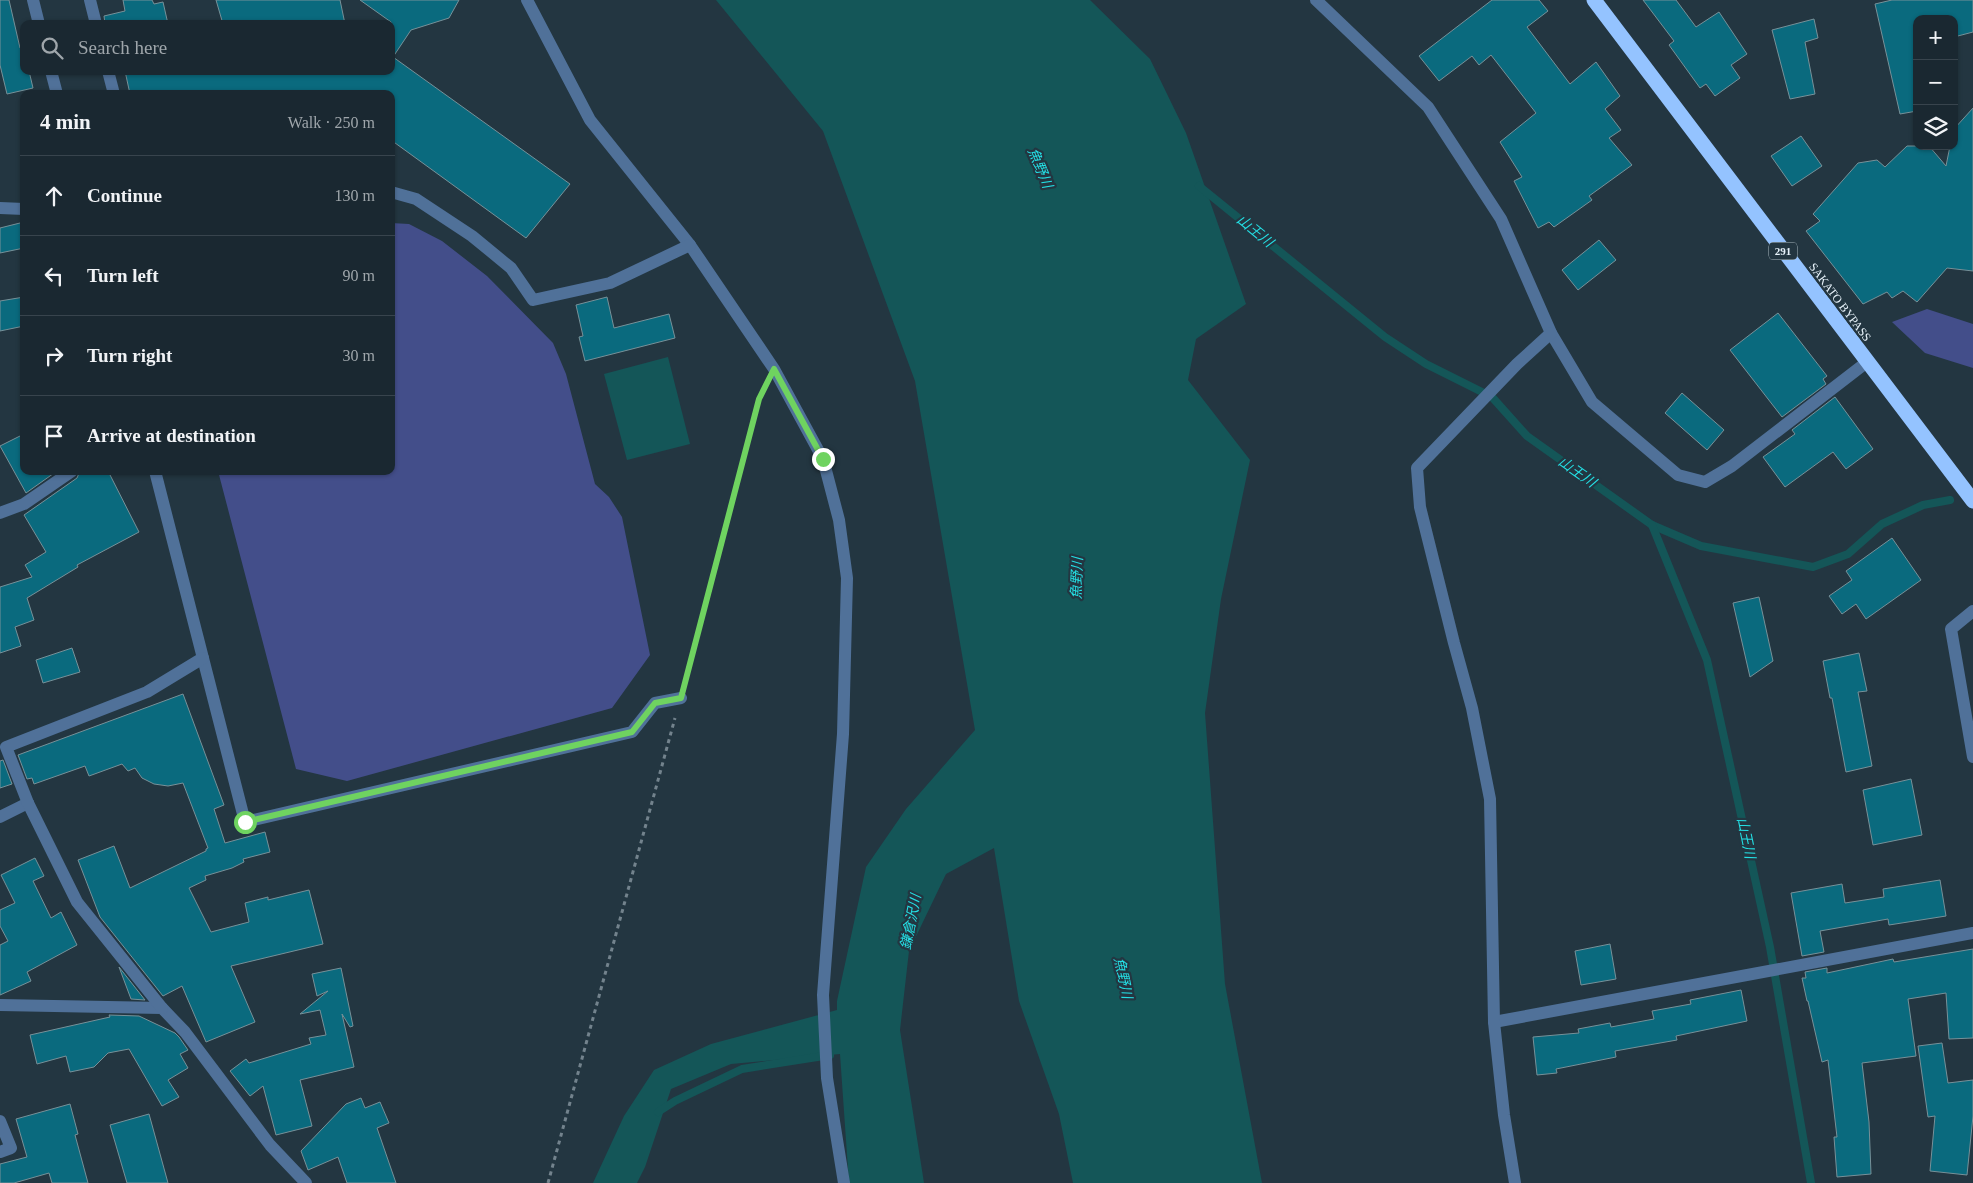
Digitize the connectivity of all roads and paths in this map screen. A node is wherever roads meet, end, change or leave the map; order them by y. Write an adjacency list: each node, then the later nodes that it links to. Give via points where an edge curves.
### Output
1 (33, 0): 6 (street)
2 (90, 0): 7 (street)
3 (527, 0): 15 (street, via 590,120)
4 (1316, 0): 16 (street, via 1428,107 1501,219)
5 (1594, 0): 17 (highway, SAKATO BYPASS / 291)
6 (38, 20)
7 (95, 20)
8 (52, 75): 10 (street)
9 (109, 75): 11 (street)
10 (56, 90)
11 (113, 90)
12 (395, 193): 15 (street, via 416,200 472,236 512,268 533,300 610,283)
13 (0, 208): 14 (street)
14 (20, 209)
15 (690, 245): 18 (street)
16 (1551, 333): 17 (street, via 1592,402 1678,476 1705,482 1732,466); 32 (street, via 1417,468 1420,507 1472,708 1490,799)
17 (1867, 362): 21 (highway, SAKATO BYPASS / 291)
18 (774, 369): 25 (path, via 759,399); 37 (street, via 823,459 839,520 847,578 843,734 823,995 826,1072)
19 (66, 475): 22 (street, via 24,504)
20 (155, 475): 24 (street)
21 (1973, 501)
22 (0, 513)
23 (1973, 611): 26 (street, via 1951,630)
24 (203, 658): 25 (street, via 245,822 632,732 655,703); 27 (street, via 147,692 6,747)
25 (681, 698): 36 (path)
26 (1973, 757)
27 (28, 803): 28 (street); 31 (street, via 77,902)
28 (0, 817)
29 (1973, 933): 32 (street)
30 (0, 1005): 31 (street)
31 (162, 1008): 35 (street, via 185,1032 270,1145)
32 (1494, 1022): 38 (street)
33 (0, 1120): 34 (street, via 11,1148)
34 (0, 1152)
35 (306, 1183)
36 (548, 1183)
37 (844, 1183)
38 (1515, 1183)

